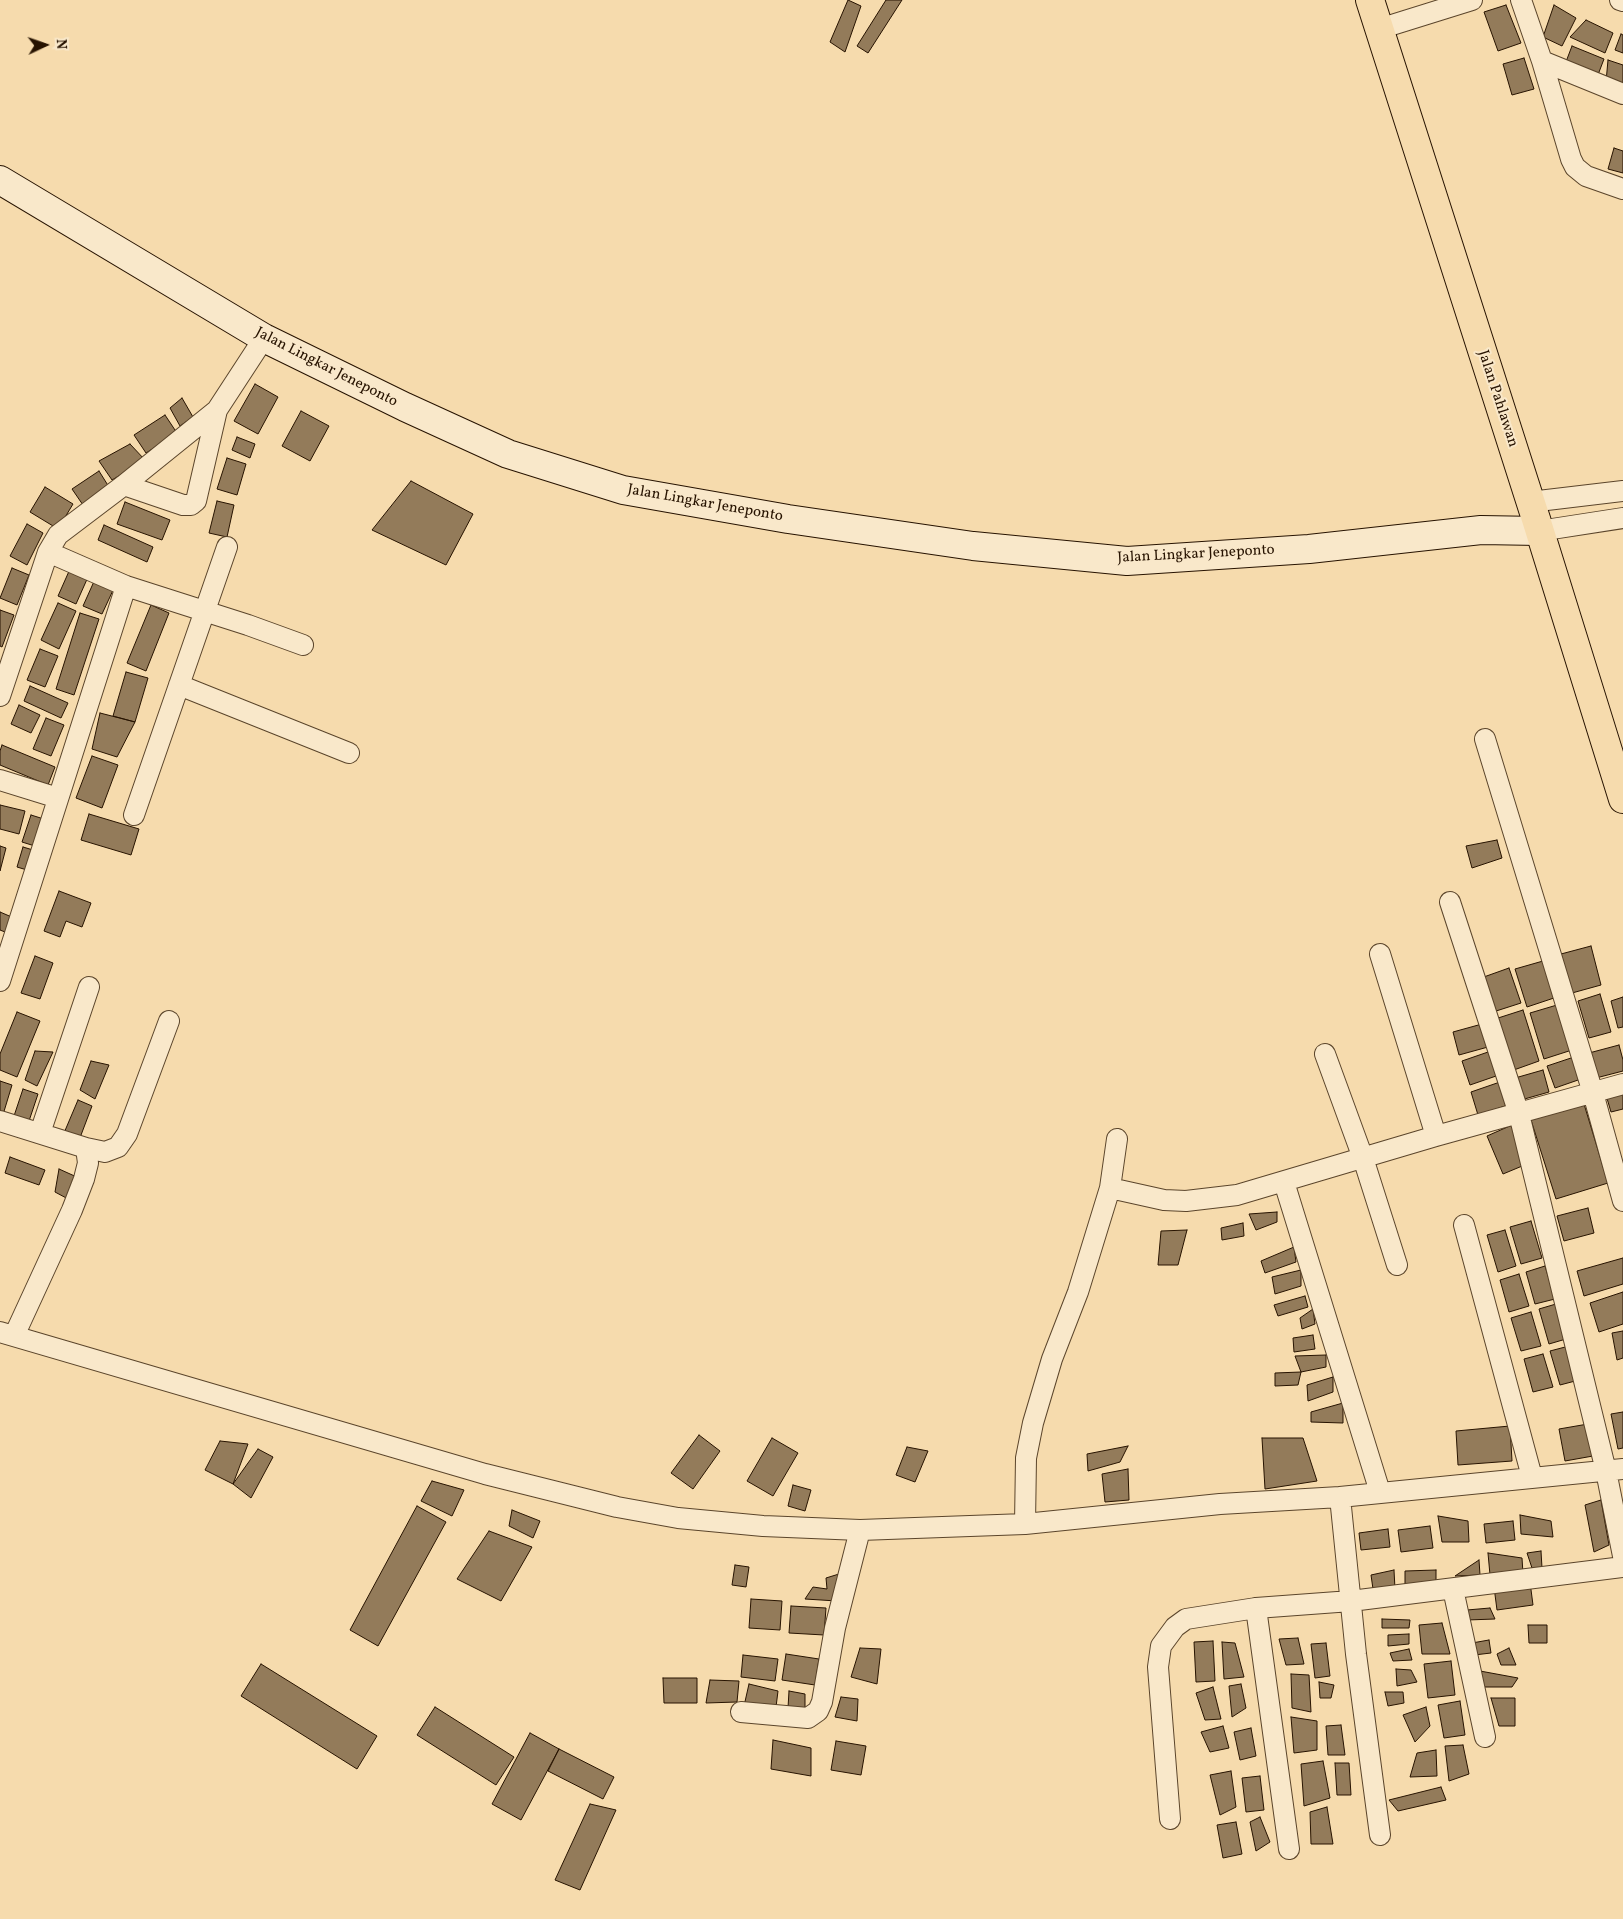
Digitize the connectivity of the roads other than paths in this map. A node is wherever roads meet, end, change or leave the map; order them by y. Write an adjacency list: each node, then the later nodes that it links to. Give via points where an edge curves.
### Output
1 (1370, 0): 6 (highway, Jalan Pahlawan)
2 (1472, 0): 6 (street)
3 (1521, 0): 7 (street)
4 (1620, 0): 5 (street)
5 (1623, 2)
6 (1379, 29): 15 (highway, Jalan Pahlawan)
7 (1542, 61): 8 (street); 10 (street, via 1575,167 1586,176)
8 (1623, 94)
9 (0, 180): 11 (main road, Jalan Lingkar Jeneponto)
10 (1623, 189)
11 (264, 338): 12 (street); 17 (main road, Jalan Lingkar Jeneponto, via 508,454 623,490 788,519 973,546 1127,561 1309,548)
12 (217, 410): 13 (street); 13 (street, via 196,501 184,505)
13 (124, 485): 20 (street, via 58,535)
14 (1623, 491): 15 (street)
15 (1530, 502): 17 (main road, Jalan Lingkar Jeneponto); 18 (highway, Jalan Pahlawan)
16 (1623, 518): 18 (street)
17 (1481, 530): 18 (main road, Jalan Lingkar Jeneponto)
18 (1539, 531): 30 (highway, Jalan Pahlawan)
19 (227, 547): 22 (street)
20 (48, 552): 21 (street); 25 (street)
21 (126, 586): 22 (street); 29 (street)
22 (205, 611): 23 (street); 24 (street)
23 (303, 645)
24 (179, 685): 27 (street); 31 (street)
25 (0, 696)
26 (1485, 739): 39 (street)
27 (348, 753)
28 (0, 780): 29 (street)
29 (58, 798): 34 (street)
30 (1623, 799)
31 (134, 815)
32 (1450, 902): 40 (street)
33 (1380, 954): 43 (street)
34 (0, 980)
35 (89, 987): 42 (street)
36 (169, 1021): 45 (street, via 127,1134 118,1147 105,1152)
37 (1326, 1054): 46 (street)
38 (1623, 1084): 39 (street)
39 (1593, 1093): 40 (street); 49 (street)
40 (1519, 1114): 43 (street); 53 (street)
41 (0, 1121): 42 (street)
42 (40, 1133): 45 (street)
43 (1436, 1136): 46 (street)
44 (1117, 1138): 48 (street)
45 (86, 1148): 52 (street, via 88,1163 72,1210)
46 (1363, 1158): 47 (street); 51 (street)
47 (1284, 1182): 48 (street, via 1237,1195 1186,1201 1164,1200); 55 (street)
48 (1110, 1188): 57 (street, via 1033,1423 1026,1458)
49 (1623, 1200)
50 (1464, 1225): 54 (street)
51 (1397, 1265)
52 (7, 1334): 58 (street, via 476,1471 617,1507 678,1518)
53 (1615, 1470): 54 (street); 59 (street)
54 (1532, 1477): 55 (street)
55 (1380, 1492): 56 (street)
56 (1340, 1497): 57 (street, via 1220,1504); 62 (street)
57 (1025, 1524): 58 (street)
58 (860, 1530): 64 (street, via 818,1711 808,1718)
59 (1623, 1556)
60 (1623, 1567): 61 (street)
61 (1452, 1589): 62 (street); 65 (street)
62 (1351, 1601): 63 (street); 67 (street)
63 (1256, 1608): 66 (street, via 1186,1619 1175,1627 1161,1646 1158,1667); 68 (street)
64 (741, 1712)
65 (1485, 1737)
66 (1170, 1819)
67 (1380, 1836)
68 (1289, 1849)

